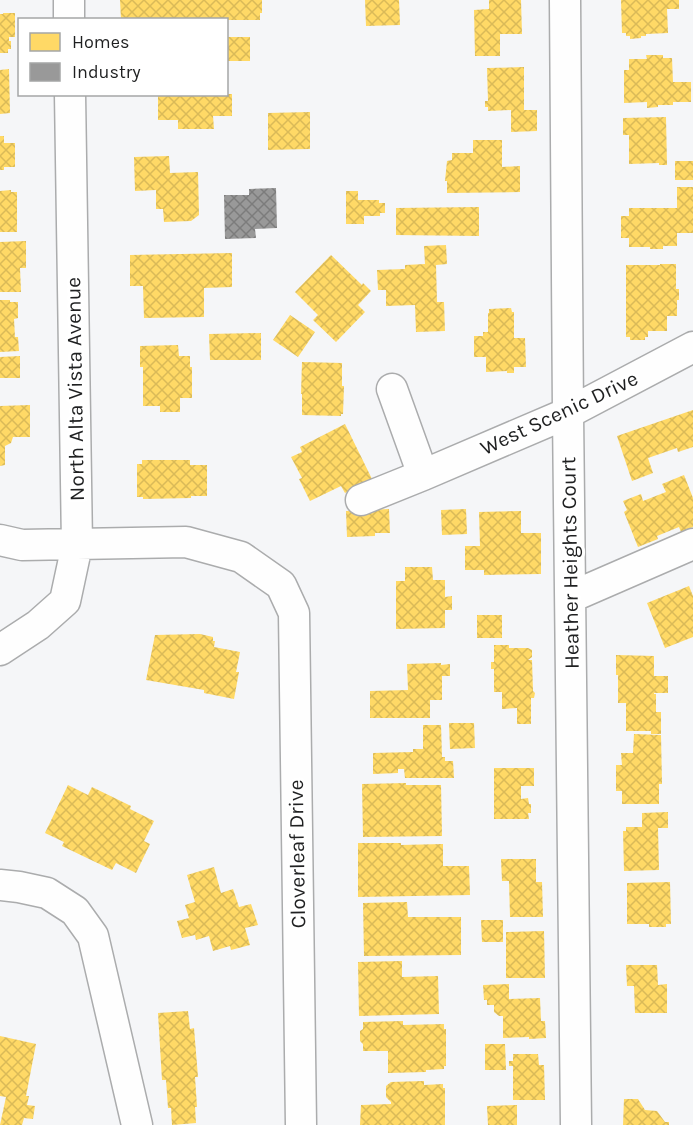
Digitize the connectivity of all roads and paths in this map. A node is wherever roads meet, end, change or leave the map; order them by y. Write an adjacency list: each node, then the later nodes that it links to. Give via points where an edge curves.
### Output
1 (69, 0): 3 (street)
2 (565, 0): 7 (street, Heather Heights Court)
3 (69, 18)
4 (70, 96): 12 (street, North Alta Vista Avenue)
5 (693, 347): 7 (street, West Scenic Drive)
6 (392, 389): 8 (street)
7 (568, 413): 8 (street, West Scenic Drive); 13 (street, Heather Heights Court)
8 (423, 475): 9 (street, West Scenic Drive)
9 (362, 500)
10 (0, 540): 12 (street, via 22,546)
11 (693, 544): 13 (street)
12 (77, 545): 14 (street, North Alta Vista Avenue, via 65,601 38,626); 17 (street, Cloverleaf Drive, via 186,542 241,557 281,585 294,612)
13 (571, 597): 18 (street, Heather Heights Court)
14 (0, 650)
15 (0, 885): 16 (street, via 47,893 75,911 93,936)
16 (137, 1125)
17 (301, 1125)
18 (576, 1125)

